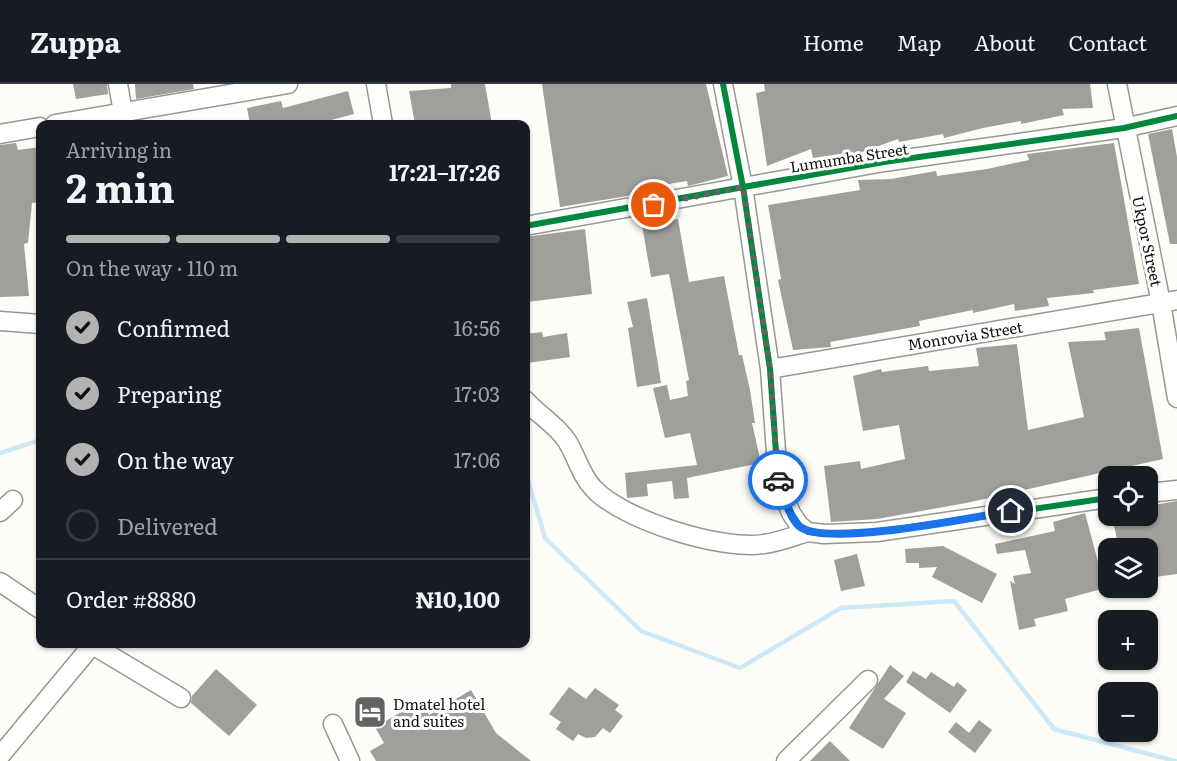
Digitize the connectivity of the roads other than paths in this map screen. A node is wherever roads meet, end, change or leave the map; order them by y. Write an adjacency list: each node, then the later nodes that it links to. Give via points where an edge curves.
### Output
1 (118, 84): 7 (street)
2 (288, 84): 7 (street)
3 (375, 84): 8 (street)
4 (723, 84): 12 (street)
5 (1117, 84): 10 (street, Ukpor Street)
6 (1177, 116): 10 (street, Lumumba Street)
7 (124, 119)
8 (382, 120)
9 (36, 128): 11 (street)
10 (1124, 128): 12 (street, Lumumba Street, via 884,162); 14 (street, Ukpor Street)
11 (0, 134)
12 (743, 187): 13 (street, Lumumba Street); 17 (street)
13 (530, 225)
14 (1169, 301): 17 (street, Monrovia Street); 18 (street, Ukpor Street)
15 (0, 321): 16 (street)
16 (36, 324)
17 (770, 369): 23 (street, via 778,480 790,513)
18 (1177, 398)
19 (530, 405): 23 (street, via 567,441 592,487 613,504 651,524 744,544 764,544)
20 (1177, 490): 21 (street)
21 (1158, 492)
22 (1098, 499): 23 (street, via 877,532)
23 (808, 531)
24 (0, 582): 25 (street)
25 (36, 606)
26 (89, 648): 31 (street)
27 (99, 648): 29 (street)
28 (868, 680): 33 (street)
29 (182, 698)
30 (333, 724): 32 (street)
31 (0, 756)
32 (350, 761)
33 (786, 761)

